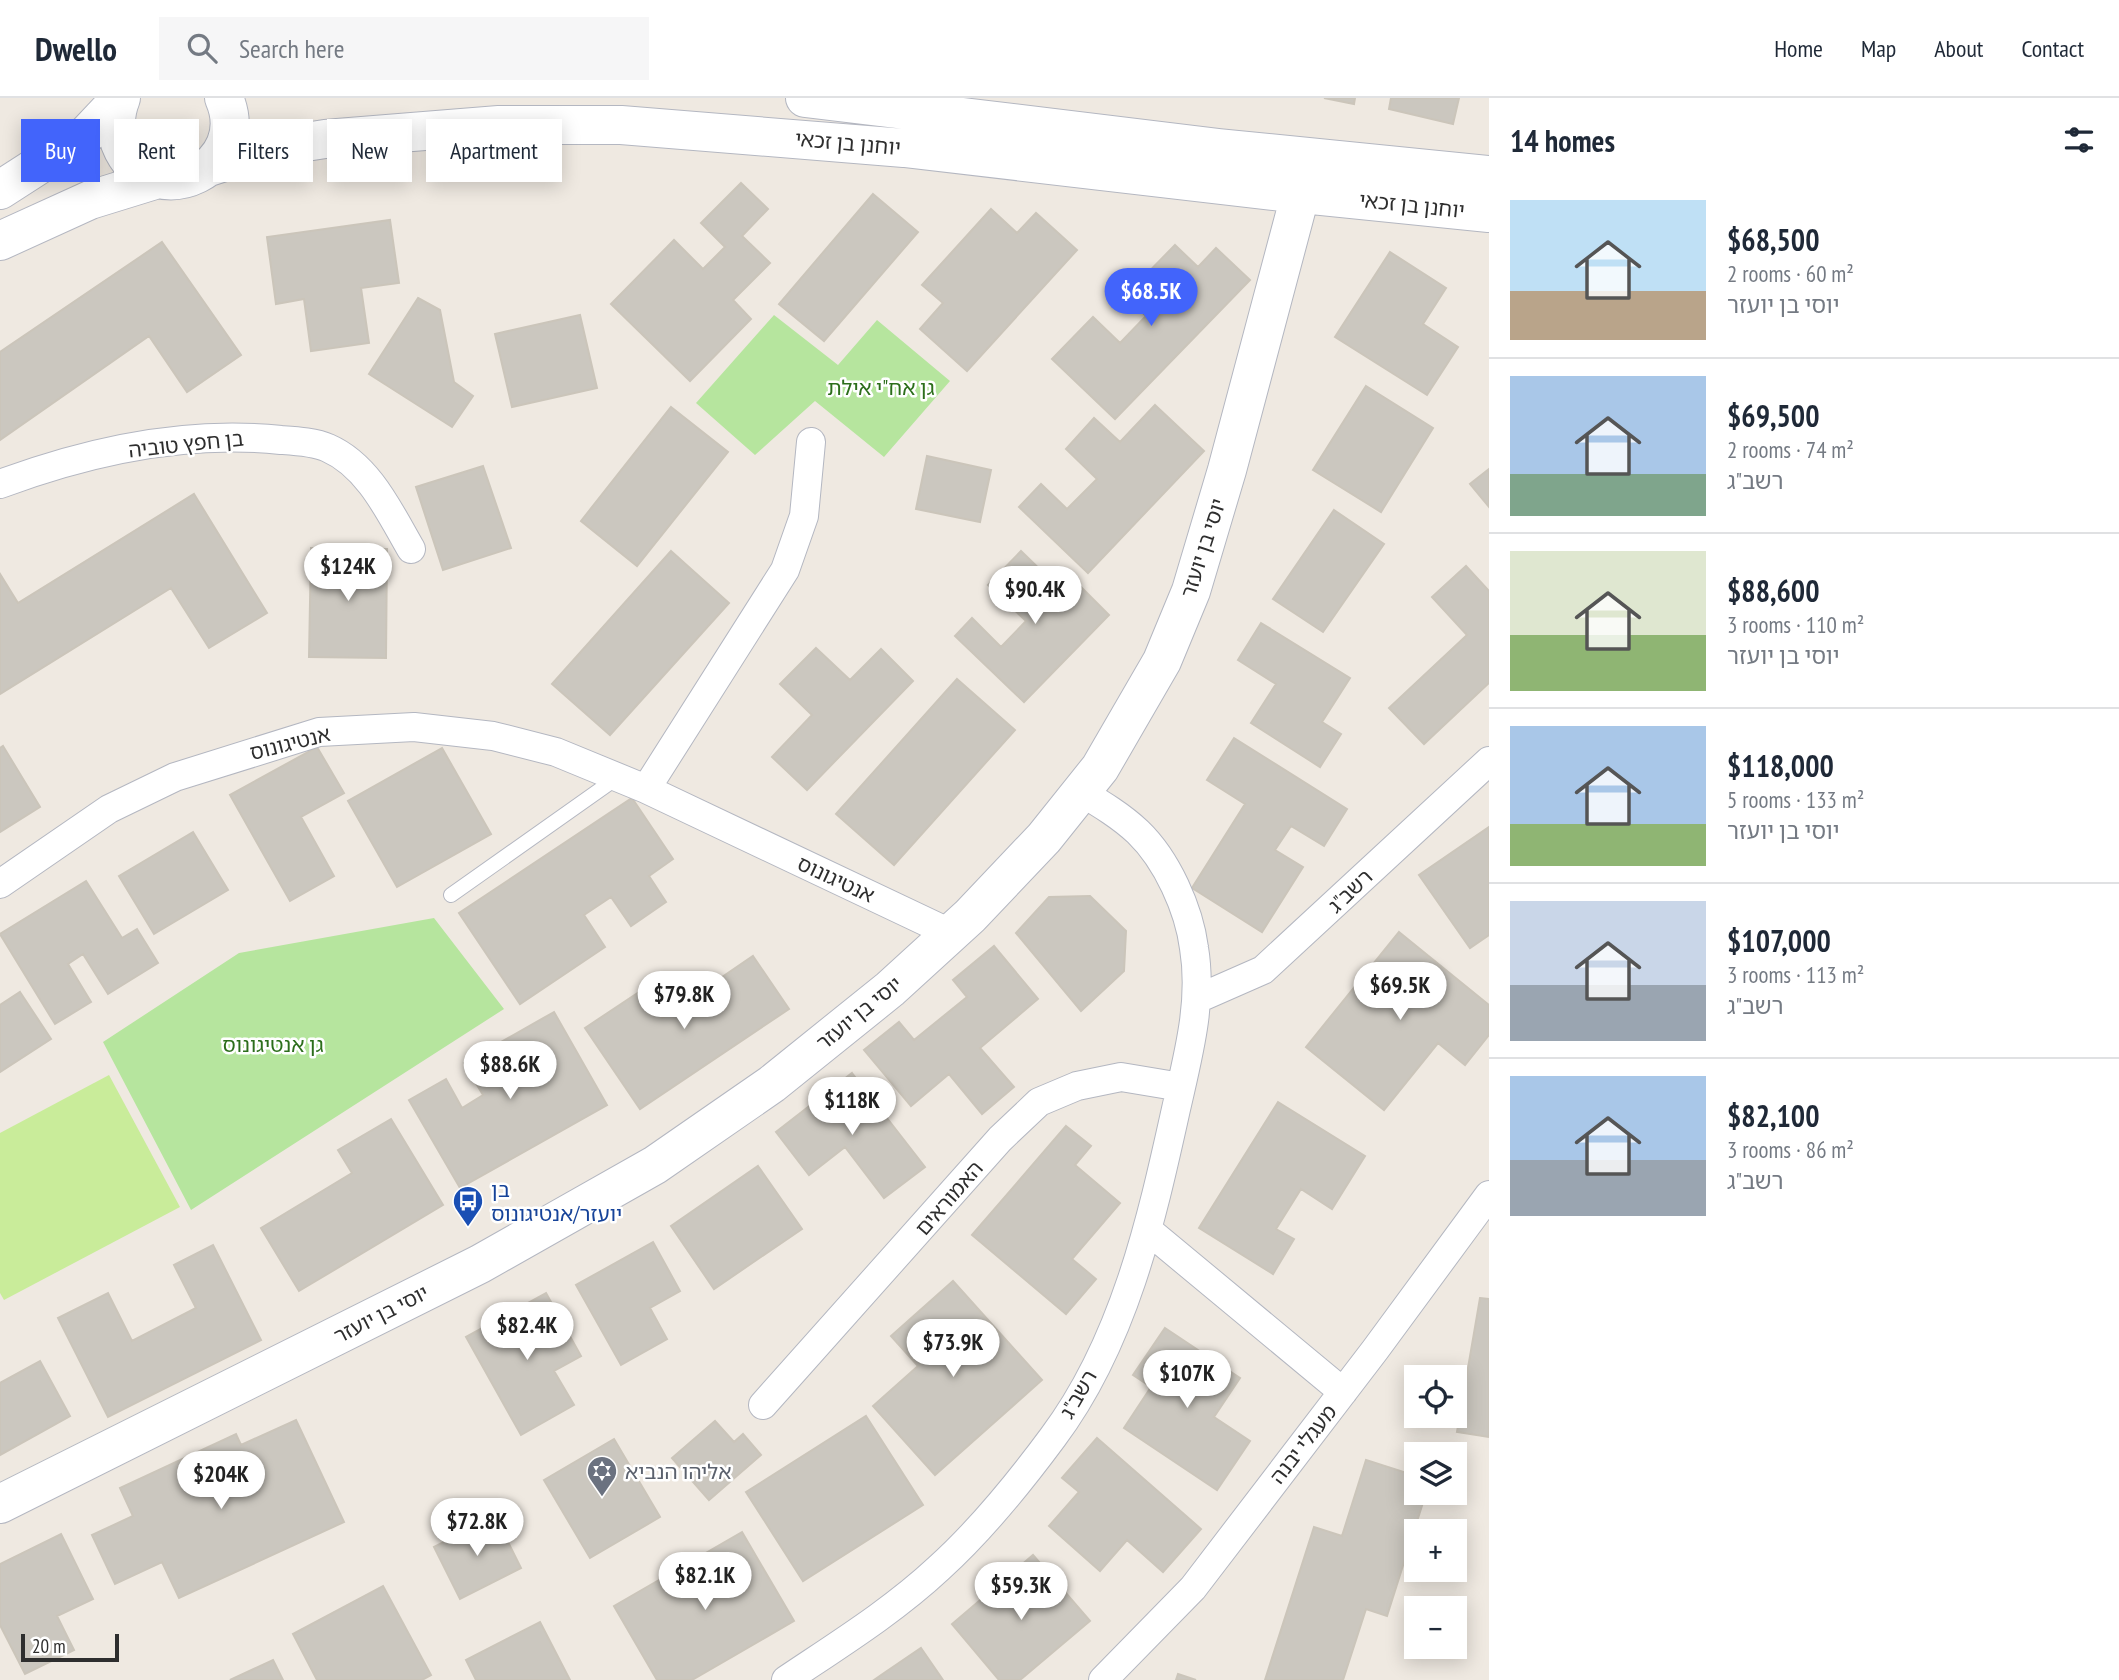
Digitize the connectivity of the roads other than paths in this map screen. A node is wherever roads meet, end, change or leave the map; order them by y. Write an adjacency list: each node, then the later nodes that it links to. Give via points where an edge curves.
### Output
1 (121, 98): 5 (street); 12 (street, via 87,134)
2 (224, 98): 8 (street, via 229,136)
3 (806, 98): 4 (street, יוחנן בן זכאי)
4 (879, 102): 6 (street); 7 (street, יוחנן בן זכאי)
5 (116, 119)
6 (878, 146): 8 (street, יוחנן בן זכאי, via 694,129 499,125 325,139 267,148); 13 (street, יוחנן בן זכאי)
7 (1310, 158): 10 (street, יוחנן בן זכאי); 13 (street, יוסי בן יועזר)
8 (209, 167): 9 (street, יוחנן בן זכאי)
9 (199, 173)
10 (1489, 175)
11 (148, 182): 15 (street, via 90,200)
12 (0, 190)
13 (1300, 194): 14 (street, יוחנן בן זכאי); 22 (street, יוסי בן יועזר, via 1191,591 1162,661 1100,768)
14 (1489, 213)
15 (0, 241)
16 (811, 442): 21 (street, via 804,516 785,570)
17 (0, 484): 18 (street, בן חפץ טוביה, via 77,458 188,439 249,436 294,441 328,448 355,467 379,494)
18 (411, 550)
19 (1489, 761): 26 (street, רשב"ג, via 1263,970)
20 (618, 777): 21 (street, אנטיגונוס); 23 (street, אנטיגונוס, via 556,752 470,733 414,727 319,732 175,777 109,809); 24 (lane)
21 (646, 789): 25 (street, אנטיגונוס)
22 (1081, 792): 25 (street, יוסי בן יועזר, via 1044,838); 26 (street, רשב"ג, via 1140,833 1163,866 1181,902 1194,946)
23 (0, 884)
24 (451, 895)
25 (950, 933): 32 (street, יוסי בן יועזר, via 890,989 782,1076 655,1165 480,1264)
26 (1196, 999): 27 (street, רשב"ג)
27 (1181, 1087): 29 (street, רשב"ג); 31 (street, האמוראים, via 1121,1077 1077,1086 1039,1102 1000,1139)
28 (1489, 1195): 30 (street, מעגלי יבנה)
29 (1149, 1231): 30 (street); 33 (street, רשב"ג, via 1093,1369 1055,1434 1004,1499 939,1569)
30 (1343, 1392): 34 (street, מעגלי יבנה, via 1193,1588)
31 (764, 1405)
32 (0, 1504)
33 (786, 1680)
34 (1103, 1680)

